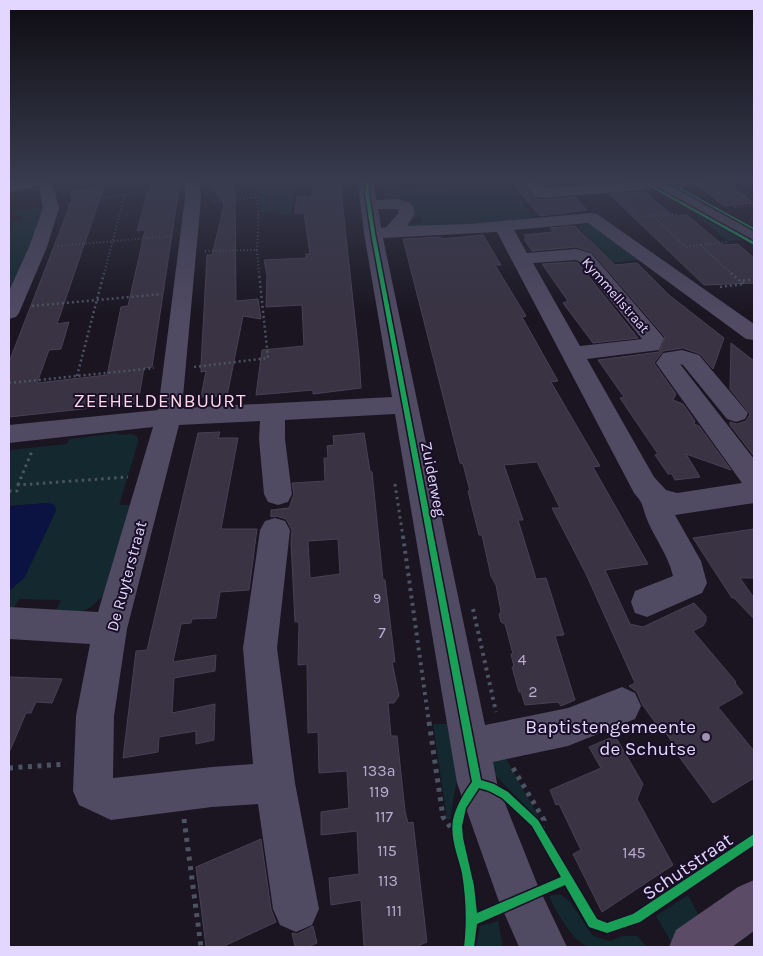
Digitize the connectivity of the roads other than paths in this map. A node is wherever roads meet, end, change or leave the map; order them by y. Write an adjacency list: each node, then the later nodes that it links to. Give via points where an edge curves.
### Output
1 (41, 226): 12 (street, via 38,247)
2 (190, 226): 19 (street, De Ruyterstraat)
3 (381, 226): 9 (street, Zuiderweg)
4 (397, 226): 9 (street)
5 (503, 226): 6 (street); 9 (street); 11 (street)
6 (507, 226)
7 (602, 226): 13 (street)
8 (736, 226): 10 (street)
9 (384, 233): 15 (street, Zuiderweg)
10 (754, 236)
11 (521, 259): 14 (street); 14 (street, Kymmellstraat, via 576,254 585,257 653,338 650,345)
12 (10, 311)
13 (754, 334)
14 (572, 354): 24 (street, via 644,485)
15 (405, 405): 17 (street); 30 (street, Zuiderweg)
16 (745, 411): 18 (street); 18 (street, via 691,360 671,358 667,364)
17 (274, 412): 19 (street); 23 (street, via 272,439)
18 (706, 416): 21 (street)
19 (169, 417): 20 (street); 28 (street, De Ruyterstraat)
20 (9, 434)
21 (754, 479)
22 (754, 492): 24 (street, via 677,504)
23 (278, 494)
24 (657, 499): 26 (street, via 662,517 685,561 691,583)
25 (274, 530): 31 (street, via 260,648)
26 (647, 602)
27 (9, 623): 28 (street)
28 (110, 629): 31 (street, De Ruyterstraat, via 95,716 94,777 111,799)
29 (622, 706): 30 (street)
30 (483, 757): 34 (street, Zuiderweg, via 521,899)
31 (275, 784): 33 (street)
32 (754, 904): 35 (main road)
33 (296, 909)
34 (542, 947)
35 (694, 947)

